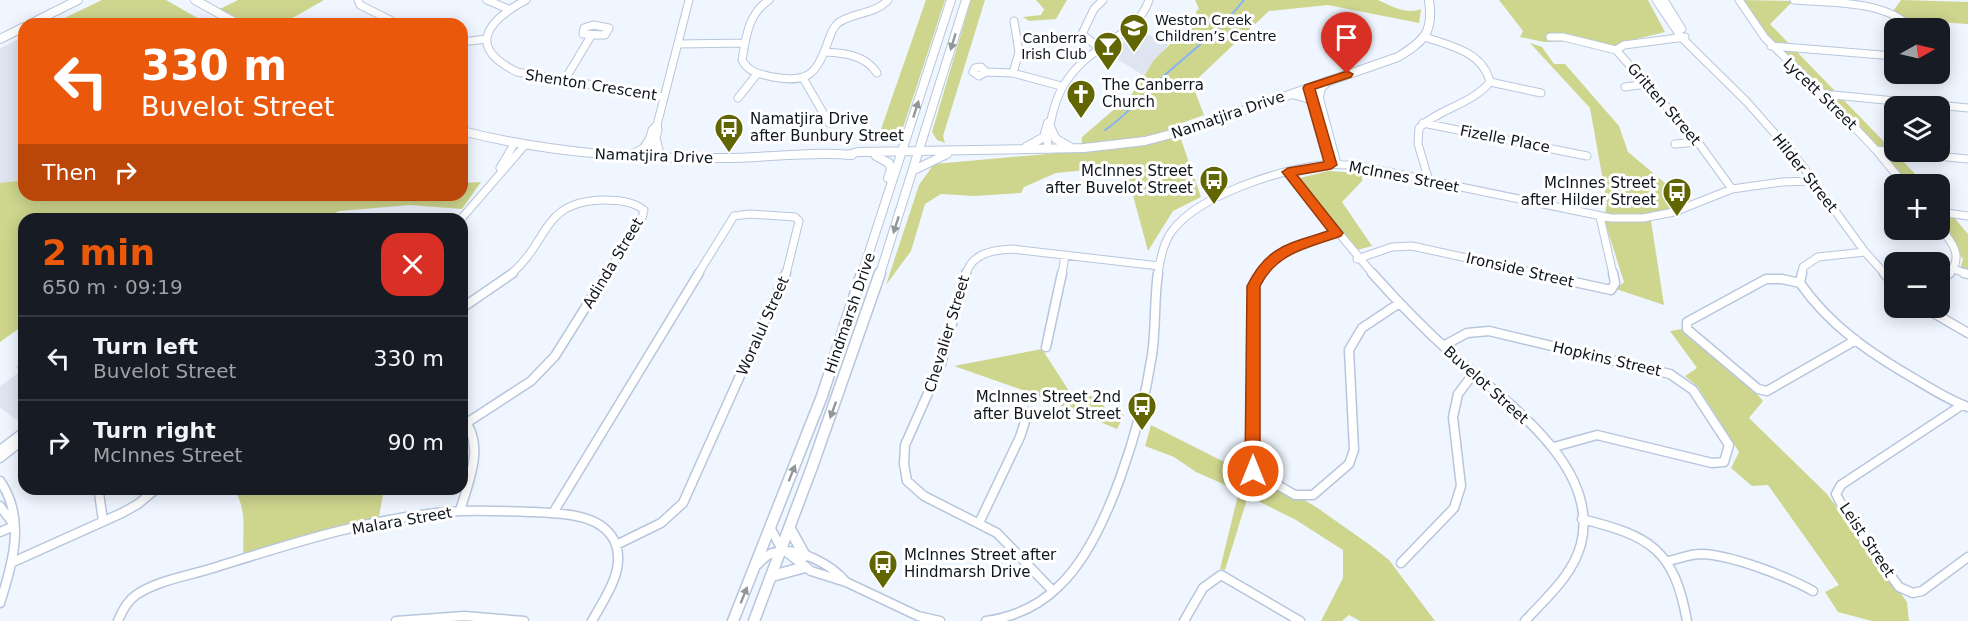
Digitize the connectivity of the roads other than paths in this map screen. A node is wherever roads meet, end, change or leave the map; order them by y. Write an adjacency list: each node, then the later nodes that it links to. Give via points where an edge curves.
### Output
1 (78, 0): 19 (main road)
2 (195, 0): 20 (main road)
3 (358, 0): 21 (street, via 360,5)
4 (487, 0): 18 (street)
5 (526, 0): 18 (street)
6 (689, 0): 33 (street)
7 (769, 0): 32 (street, via 751,18)
8 (888, 0): 37 (street, via 879,8 837,24)
9 (951, 0): 63 (main road, Hindmarsh Drive, one-way to 9)
10 (966, 0): 62 (main road, Hindmarsh Drive, one-way to 62)
11 (1103, 0): 35 (street, via 1082,34)
12 (1149, 0): 35 (street, via 1135,25)
13 (1429, 0): 26 (main road, via 1432,16)
14 (1656, 0): 28 (street, Hilder Street)
15 (1664, 0): 28 (street, Hilder Street)
16 (1739, 0): 34 (street, Lycett Street)
17 (1794, 0): 22 (street, via 1881,8)
18 (508, 9): 30 (street, via 491,27)
19 (42, 18)
20 (227, 18)
21 (386, 18)
22 (1902, 18)
23 (1014, 21): 41 (street, via 1018,52)
24 (18, 30): 29 (main road)
25 (591, 36): 44 (street)
26 (1425, 37): 45 (main road, Namatjira Drive, via 1398,57); 46 (street, via 1478,60 1487,69)
27 (1550, 37): 36 (street)
28 (1684, 37): 36 (street, Gritten Street, via 1624,45); 87 (street, Hilder Street, via 1703,61 1747,102)
29 (0, 39)
30 (486, 39): 31 (street); 44 (street, Shenton Crescent, via 490,55 503,67)
31 (468, 41)
32 (745, 43): 33 (street); 42 (street, via 742,60)
33 (679, 44): 54 (street)
34 (1771, 46): 38 (street); 53 (street, Lycett Street)
35 (1099, 48): 48 (street)
36 (1616, 50): 47 (street, Gritten Street)
37 (825, 52): 40 (street, via 855,55); 43 (street, via 817,70)
38 (1884, 55)
39 (986, 72): 41 (street)
40 (877, 73)
41 (1013, 73): 48 (street)
42 (757, 74): 43 (street, via 784,80); 55 (street)
43 (803, 78): 58 (street)
44 (564, 81): 54 (street, Shenton Crescent)
45 (1328, 81): 49 (main road, Namatjira Drive); 56 (main road)
46 (1490, 82): 51 (street); 60 (street, via 1478,95)
47 (1647, 84): 50 (street); 65 (street, Gritten Street)
48 (1061, 86): 59 (street)
49 (1313, 86): 52 (main road, Namatjira Drive); 56 (street)
50 (1625, 87)
51 (1541, 93)
52 (1290, 94): 56 (main road); 69 (main road, Namatjira Drive, via 1175,134 1121,145)
53 (1823, 94): 57 (street); 72 (street, Lycett Street)
54 (664, 96): 64 (street, via 658,130)
55 (738, 98)
56 (1316, 100): 82 (street)
57 (1968, 108)
58 (829, 123)
59 (1048, 123): 69 (main road, via 1056,139); 70 (street); 71 (main road, via 1044,137)
60 (1423, 123): 77 (street, Fizelle Place); 88 (street, via 1417,137)
61 (468, 132): 66 (main road, Namatjira Drive)
62 (925, 134): 73 (main road); 75 (main road, Hindmarsh Drive)
63 (907, 139): 74 (main road, Hindmarsh Drive); 76 (main road)
64 (652, 140): 78 (main road); 79 (street); 80 (main road)
65 (1698, 142): 67 (street); 89 (street, Gritten Street)
66 (514, 144): 68 (main road, Namatjira Drive); 86 (street)
67 (1675, 144)
68 (525, 146): 78 (main road, Namatjira Drive); 86 (street)
69 (1072, 148): 70 (main road, Namatjira Drive)
70 (1047, 149): 71 (main road, Namatjira Drive)
71 (1021, 150): 73 (main road, Namatjira Drive)
72 (1876, 150): 81 (street); 85 (street, Lycett Street)
73 (943, 152): 75 (main road, Namatjira Drive); 83 (main road)
74 (902, 153): 75 (main road, Namatjira Drive); 76 (main road, Namatjira Drive); 90 (main road, Hindmarsh Drive)
75 (920, 153): 83 (main road, Hindmarsh Drive)
76 (877, 154): 80 (main road, Namatjira Drive); 90 (main road, via 889,163 891,170 882,198)
77 (1587, 156)
78 (626, 158): 79 (main road, Namatjira Drive)
79 (647, 159): 80 (main road, Namatjira Drive)
80 (666, 159)
81 (1968, 159)
82 (1334, 164): 84 (street, McInnes Street); 88 (street, McInnes Street)
83 (914, 170): 136 (main road, Hindmarsh Drive, one-way to 136, via 862,330)
84 (1288, 172): 95 (street, Buvelot Street); 100 (street, McInnes Street, via 1192,211 1169,235)
85 (1896, 174)
86 (495, 177): 91 (street)
87 (1812, 179): 89 (street, McInnes Street); 97 (street, Hilder Street)
88 (1429, 181): 94 (street, McInnes Street)
89 (1732, 189): 94 (street, McInnes Street, via 1674,212 1643,218)
90 (886, 205): 135 (main road, Hindmarsh Drive, one-way to 90, via 822,396)
91 (466, 213)
92 (1950, 213): 93 (street)
93 (1968, 216)
94 (1600, 217): 99 (street, Ironside Street, via 1615,283 1611,290 1412,246 1392,247)
95 (1336, 233): 99 (street, Buvelot Street); 106 (street, via 1282,252 1256,278 1253,471 1295,495 1313,495 1349,464 1354,450 1349,350 1352,337 1359,328)
96 (1949, 240): 101 (street, via 1959,255)
97 (1865, 252): 102 (street, Hilder Street); 105 (street, via 1818,256 1803,267)
98 (1065, 255): 100 (street, Chevalier Street); 112 (street); 133 (street, Chevalier Street, via 1003,248 975,259 963,279 938,372 905,445 903,464 912,487)
99 (1357, 259): 106 (street, Buvelot Street)
100 (1159, 266): 147 (street, McInnes Street, via 1152,356 1133,438 1091,542 1068,577)
101 (1956, 270): 103 (street); 104 (street)
102 (1884, 273)
103 (1950, 273)
104 (1968, 274)
105 (1800, 283): 110 (street, via 1820,310); 110 (street, via 1766,279 1687,322 1687,329 1758,389 1767,391)
106 (1398, 303): 111 (street, Buvelot Street)
107 (468, 304): 116 (street, Adinda Street, via 512,273 567,206 614,200 638,204 644,210 555,356 531,381)
108 (1942, 318): 109 (street)
109 (1968, 333)
110 (1856, 340): 114 (street, via 1878,359)
111 (1443, 346): 113 (street, Buvelot Street); 120 (street, Hopkins Street, via 1467,333 1489,331 1670,374 1693,390 1729,445 1724,462 1712,463 1597,435)
112 (1046, 347)
113 (1474, 373): 120 (street, Buvelot Street); 144 (street, via 1458,394 1454,417 1461,486 1454,508)
114 (1965, 406): 140 (street, Leist Street, via 1841,485 1836,494 1899,587 1906,591 1922,591)
115 (1028, 412): 133 (street)
116 (468, 417)
117 (468, 424): 123 (street, via 476,446)
118 (18, 436): 121 (street)
119 (18, 444): 122 (street)
120 (1554, 447): 131 (street, Buvelot Street, via 1577,494)
121 (0, 450)
122 (0, 458)
123 (468, 478)
124 (0, 481): 134 (street, via 13,507)
125 (99, 495): 132 (street)
126 (149, 495): 132 (street)
127 (464, 495): 129 (street)
128 (0, 506): 134 (street)
129 (460, 511): 130 (street, Malara Street); 150 (street, Malara Street, via 378,522 244,558 145,590 128,602)
130 (553, 513): 138 (street, Malara Street, via 596,523); 138 (street, Woralul Street, via 734,216 795,216 798,229 784,281 682,503 658,525)
131 (1582, 519): 142 (street, via 1627,530 1648,542); 160 (street, Buvelot Street, via 1580,549 1571,568)
132 (103, 521): 143 (street)
133 (979, 523): 147 (street, Chevalier Street, via 1010,544)
134 (14, 526): 137 (street); 143 (street)
135 (770, 527): 139 (street); 145 (main road, Hindmarsh Drive)
136 (790, 529): 139 (main road, Hindmarsh Drive); 141 (main road)
137 (0, 532)
138 (615, 545): 153 (street, via 615,578)
139 (782, 550): 141 (street); 145 (street, via 762,559); 146 (main road, Hindmarsh Drive)
140 (1968, 557)
141 (805, 561): 146 (main road); 156 (street, via 833,580 846,582 918,616)
142 (1668, 561): 148 (street, via 1699,554 1786,576); 161 (street, via 1684,595)
143 (13, 562): 149 (street)
144 (1401, 563)
145 (754, 569): 154 (main road, Hindmarsh Drive, one-way to 145)
146 (772, 576): 155 (main road, Hindmarsh Drive)
147 (1053, 591): 157 (street, McInnes Street, via 1028,608)
148 (1813, 591)
149 (0, 603)
150 (118, 621)
151 (396, 621): 152 (street, via 464,616)
152 (524, 621)
153 (592, 621)
154 (733, 621)
155 (754, 621)
156 (940, 621)
157 (993, 621)
158 (1184, 621): 159 (street, via 1206,584 1221,575)
159 (1300, 621)
160 (1525, 621)
161 (1687, 621)

